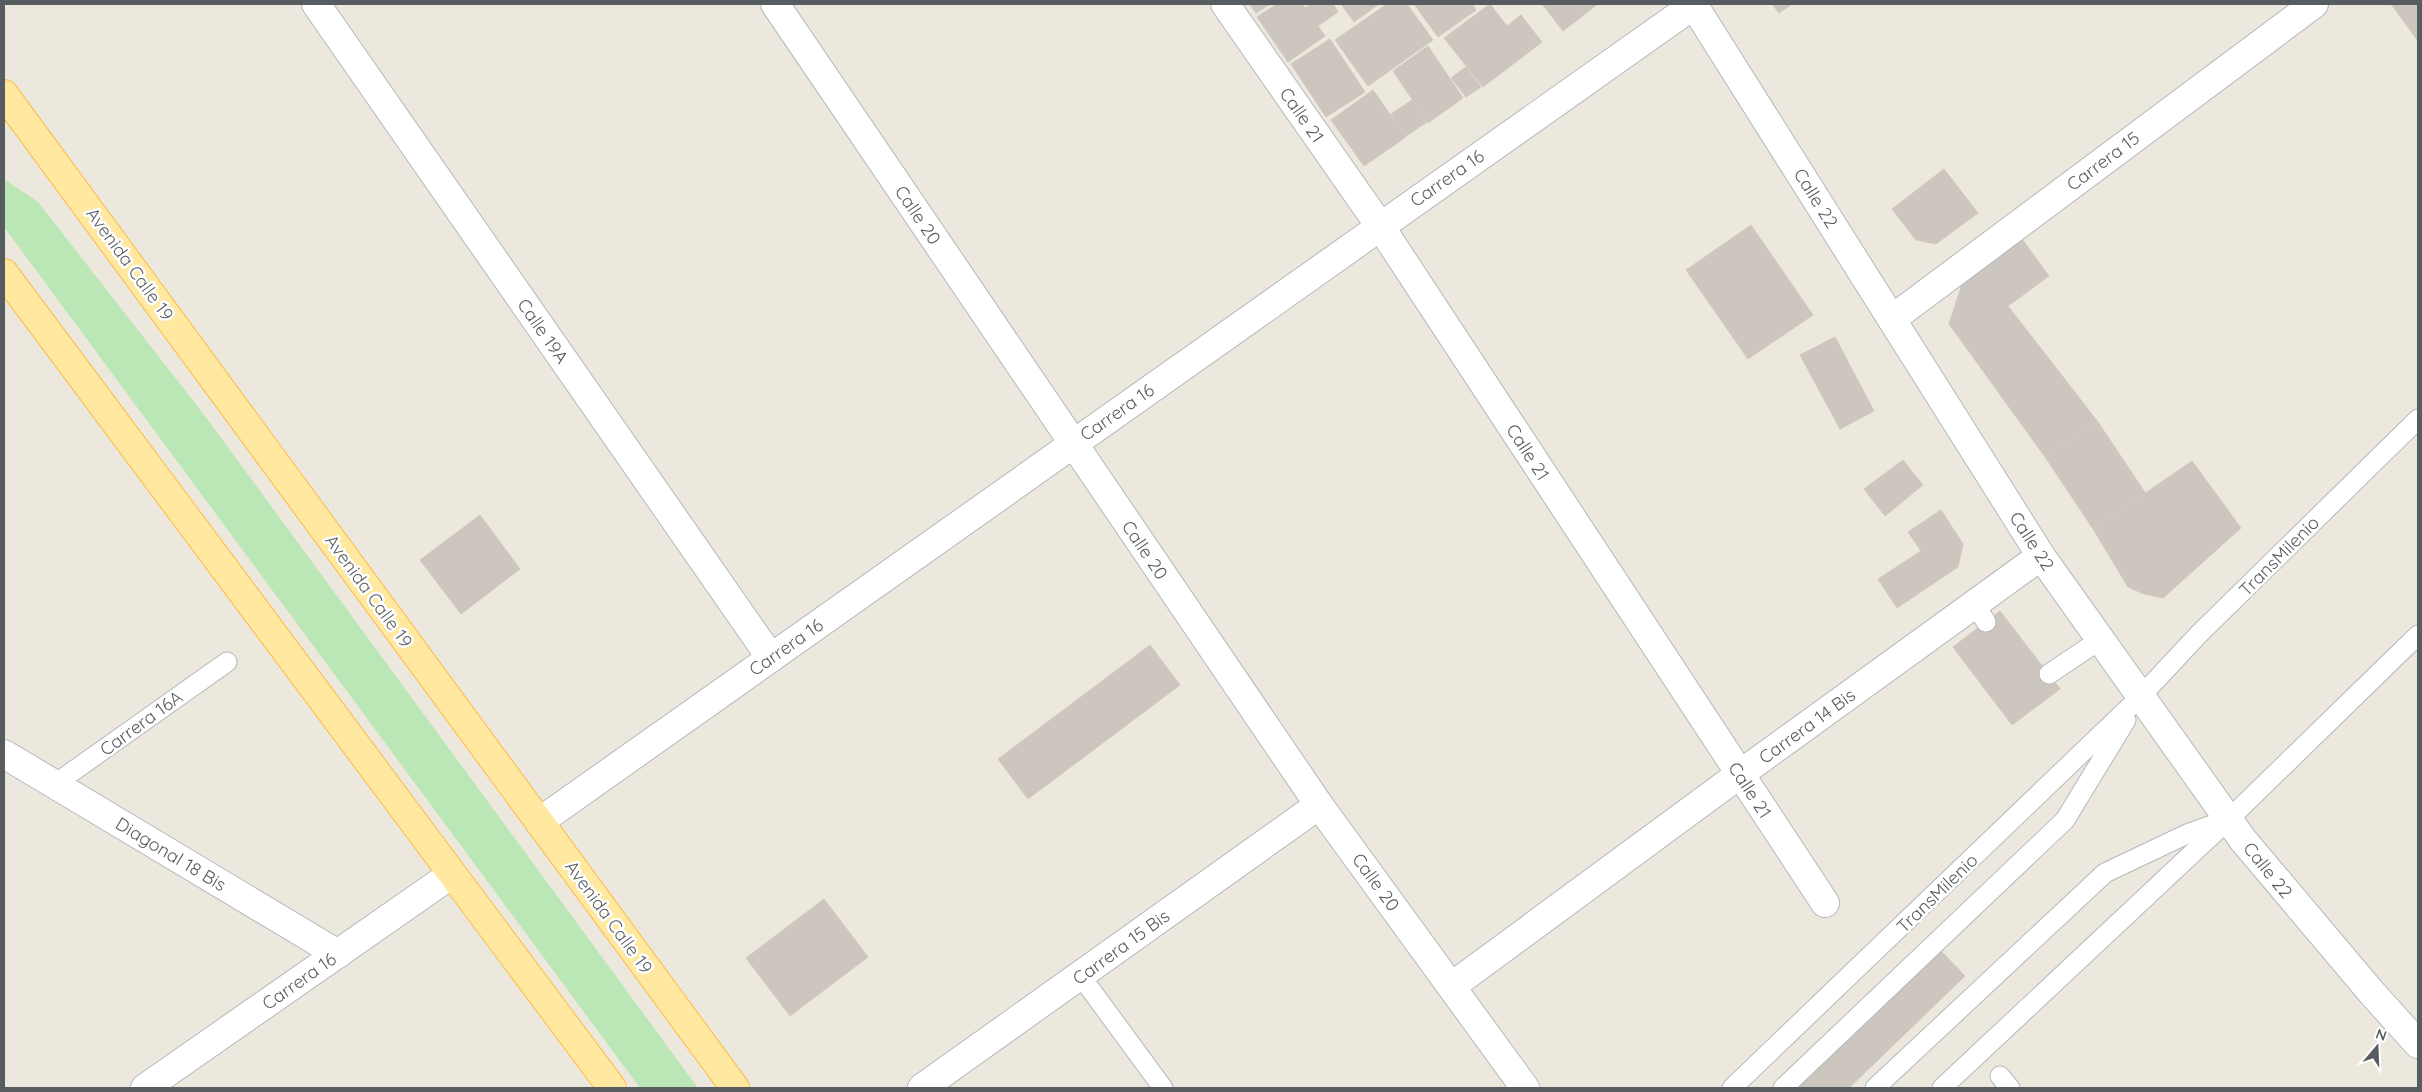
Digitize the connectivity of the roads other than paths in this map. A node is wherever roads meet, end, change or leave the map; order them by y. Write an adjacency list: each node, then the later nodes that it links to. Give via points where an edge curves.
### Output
1 (316, 4): 15 (street, Calle 19A)
2 (775, 4): 11 (street, Calle 20)
3 (1225, 4): 7 (street, Calle 21)
4 (1694, 4): 7 (street, Carrera 16); 9 (street, Calle 22)
5 (2314, 4): 9 (street, Carrera 15)
6 (4, 94): 24 (main road, Avenida Calle 19)
7 (1380, 226): 11 (street, Carrera 16); 20 (street, Calle 21)
8 (4, 273): 25 (main road)
9 (1892, 319): 12 (street, Calle 22)
10 (2418, 418): 18 (lane, TransMilenio, via 2206,627)
11 (1072, 444): 15 (street, Carrera 16); 22 (street, Calle 20)
12 (2041, 556): 14 (street, Calle 22); 20 (street, Carrera 14 Bis, via 1980,613)
13 (2418, 634): 23 (lane)
14 (2101, 639): 17 (lane); 18 (street, Calle 22)
15 (771, 658): 24 (street, Carrera 16)
16 (227, 662): 21 (lane, Carrera 16A)
17 (2050, 674)
18 (2141, 696): 23 (street, Calle 22); 37 (lane, TransMilenio); 38 (lane, TransMilenio, via 2065,820)
19 (4, 754): 21 (street, Diagonal 18 Bis)
20 (1740, 774): 26 (street, Calle 21); 29 (street, Carrera 14 Bis)
21 (55, 784): 27 (street, Diagonal 18 Bis)
22 (1319, 805): 28 (street, Carrera 15 Bis); 29 (street, Calle 20)
23 (2228, 820): 30 (street, Calle 22); 39 (lane, via 2187,834 2105,873); 40 (lane)
24 (539, 822): 33 (main road, Avenida Calle 19)
25 (452, 874): 27 (street, Carrera 16); 32 (main road)
26 (1825, 903)
27 (338, 954): 31 (street, Carrera 16)
28 (1080, 975): 34 (street, Carrera 15 Bis); 35 (lane)
29 (1452, 986): 36 (street, Calle 20)
30 (2418, 1044)
31 (145, 1088)
32 (612, 1088)
33 (735, 1088)
34 (922, 1088)
35 (1163, 1088)
36 (1525, 1088)
37 (1732, 1088)
38 (1783, 1088)
39 (1875, 1088)
40 (1942, 1088)

